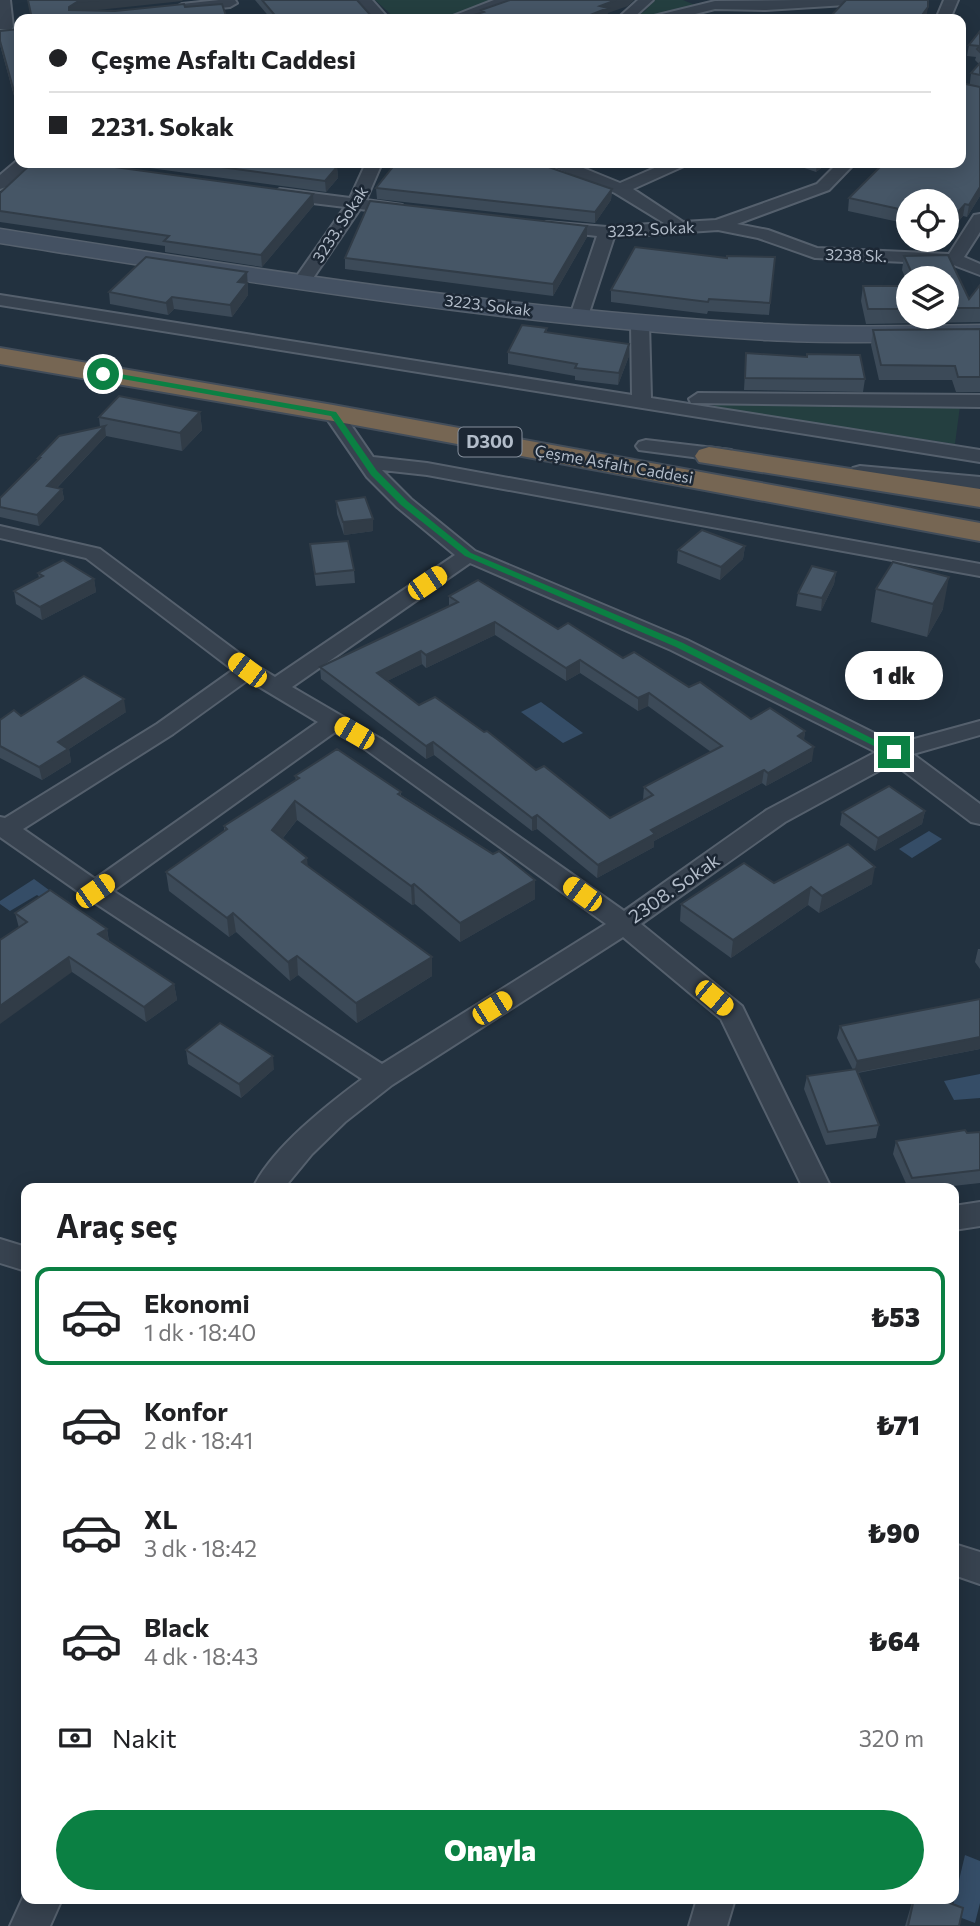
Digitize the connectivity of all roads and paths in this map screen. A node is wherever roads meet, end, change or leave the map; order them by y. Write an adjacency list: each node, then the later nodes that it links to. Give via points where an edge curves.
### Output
1 (4, 0): 17 (street)
2 (364, 0): 12 (street)
3 (506, 0): 13 (street)
4 (646, 0): 14 (street)
5 (696, 0): 10 (street)
6 (862, 0): 8 (street)
7 (790, 2): 8 (street); 10 (street)
8 (810, 3): 16 (street)
9 (231, 5): 11 (street)
10 (715, 5): 15 (street)
11 (161, 10)
12 (377, 14)
13 (466, 14)
14 (630, 14)
15 (679, 14)
16 (807, 14)
17 (9, 26)
18 (14, 163): 23 (street)
19 (372, 168): 26 (street, 3233. Sokak)
20 (570, 168): 24 (street)
21 (667, 168): 24 (street)
22 (842, 168): 30 (street, 3232. Sokak, via 823,187)
23 (0, 184)
24 (623, 188): 31 (street)
25 (263, 191): 26 (street)
26 (356, 204): 27 (street); 36 (street, 3233. Sokak)
27 (422, 212)
28 (980, 219): 34 (street)
29 (541, 225): 32 (street, 3232. Sokak)
30 (718, 225): 31 (street, 3232. Sokak); 34 (street, 3238 Sk., via 762,234 815,253)
31 (679, 227): 32 (street, 3232. Sokak)
32 (607, 232): 38 (street)
33 (0, 236): 36 (street, 3223. Sokak)
34 (954, 259): 35 (street, 3238 Sk.)
35 (980, 270)
36 (300, 283): 38 (street, 3223. Sokak)
37 (0, 300): 43 (street)
38 (579, 316): 39 (street, 3223. Sokak)
39 (640, 323): 40 (street, 3223. Sokak, via 771,332); 43 (street)
40 (980, 333)
41 (0, 335): 46 (highway, Çeşme Asfaltı Caddesi / D300)
42 (0, 356): 45 (highway, Çeşme Asfaltı Caddesi / D300)
43 (643, 401): 44 (street); 47 (street)
44 (980, 401)
45 (333, 414): 48 (street); 52 (highway, Çeşme Asfaltı Caddesi / D300)
46 (646, 446): 49 (street); 50 (highway, Çeşme Asfaltı Caddesi / D300)
47 (980, 456)
48 (366, 462): 53 (street, via 404,503); 54 (street, via 427,469)
49 (980, 483)
50 (980, 498)
51 (0, 532): 55 (street, via 93,553)
52 (980, 532)
53 (468, 555): 56 (street); 59 (street, via 679,645)
54 (980, 570)
55 (247, 670): 56 (street); 61 (street, via 165,729)
56 (276, 687): 57 (street)
57 (335, 722): 62 (street); 63 (street, via 373,744)
58 (980, 728): 59 (street, 2308. Sokak)
59 (894, 752): 60 (street); 63 (street, 2308. Sokak, via 776,816)
60 (980, 816)
61 (2, 827): 62 (street)
62 (95, 891): 64 (street)
63 (624, 924): 64 (street, 2308. Sokak); 66 (street, via 732,1013)
64 (382, 1078): 65 (street, via 335,1114)
65 (271, 1183)
66 (815, 1183)
67 (980, 1214): 68 (street)
68 (959, 1217)
69 (0, 1251): 70 (street)
70 (21, 1257)
71 (959, 1562): 72 (street)
72 (980, 1568)
73 (40, 1904): 75 (street)
74 (715, 1904): 76 (street)
75 (29, 1926)
76 (708, 1926)

